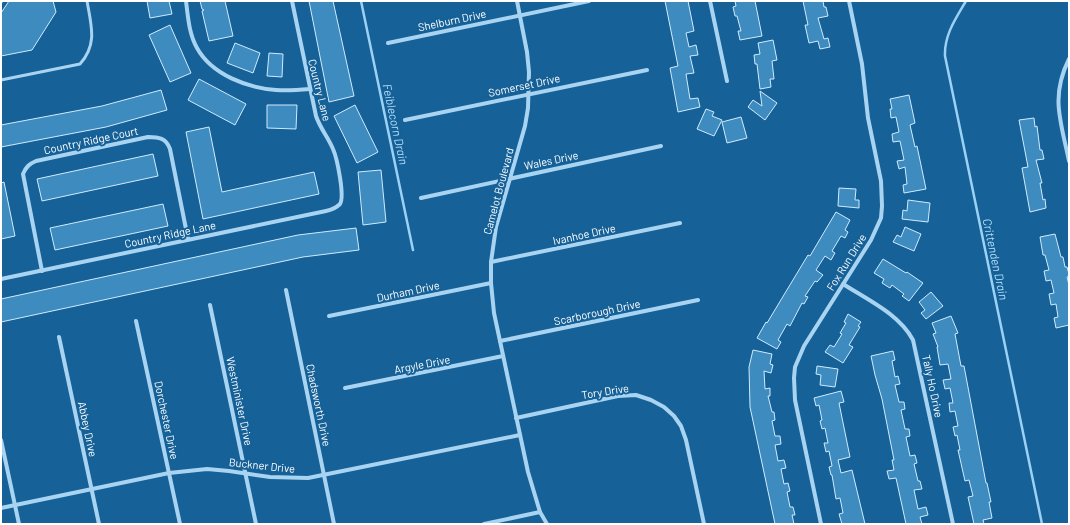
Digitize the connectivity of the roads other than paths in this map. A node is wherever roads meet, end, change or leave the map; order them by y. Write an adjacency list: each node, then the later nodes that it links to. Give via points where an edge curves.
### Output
1 (87, 1): 12 (lane, via 92,41 80,64)
2 (186, 1): 14 (street, via 190,27 198,50 222,73 234,80 264,89)
3 (292, 1): 14 (street, Country Lane)
4 (516, 1): 8 (street, Camelot Boulevard)
5 (589, 1): 8 (street, Shelburn Drive)
6 (710, 1): 13 (street)
7 (849, 1): 28 (street, Fox Run Drive, via 881,181 882,206 871,240)
8 (520, 16): 9 (street, Shelburn Drive); 15 (street, Camelot Boulevard, via 527,52)
9 (388, 43)
10 (1069, 60): 18 (street, via 1060,79 1058,102)
11 (647, 70): 15 (street, Somerset Drive)
12 (1, 80)
13 (727, 81)
14 (310, 89): 21 (street, Country Lane, via 318,121 334,151 342,191)
15 (528, 93): 16 (street, Somerset Drive); 19 (street, Camelot Boulevard, via 525,126)
16 (405, 120)
17 (661, 146): 19 (street, Wales Drive)
18 (1069, 161)
19 (509, 178): 20 (street, Wales Drive); 24 (street, Camelot Boulevard, via 496,227)
20 (421, 198)
21 (341, 203): 23 (street, Country Ridge Lane, via 326,212)
22 (680, 223): 24 (street, Ivanhoe Drive)
23 (188, 239): 25 (street, Country Ridge Lane); 25 (street, Country Ridge Court, via 170,150 163,138 148,137 36,161 29,164 23,174)
24 (492, 262): 27 (street, Camelot Boulevard)
25 (42, 271): 26 (street, Country Ridge Lane)
26 (1, 279)
27 (491, 283): 32 (street, Durham Drive); 35 (street, Camelot Boulevard)
28 (843, 284): 56 (street, Fox Run Drive, via 799,356 795,367 795,400); 57 (street, Tally Ho Drive, via 893,316 913,340)
29 (286, 290): 43 (street, Chadsworth Drive)
30 (698, 300): 35 (street, Scarborough Drive)
31 (210, 305): 42 (street, Westminister Drive)
32 (329, 316)
33 (136, 321): 41 (street, Dorchester Drive)
34 (59, 337): 44 (street, Abbey Drive)
35 (500, 341): 36 (street, Camelot Boulevard)
36 (503, 356): 37 (street, Argyle Drive); 38 (street, Camelot Boulevard)
37 (345, 388)
38 (516, 418): 39 (street, Camelot Boulevard); 55 (street, Tory Drive, via 618,396 636,395 664,407 681,426 686,440)
39 (520, 435): 43 (street, Buckner Drive); 47 (street, Camelot Boulevard)
40 (1, 440): 45 (street)
41 (169, 473): 42 (street, Buckner Drive, via 207,469); 44 (street, Buckner Drive); 50 (street, Dorchester Drive)
42 (245, 473): 43 (street, Buckner Drive, via 290,479); 51 (street, Westminister Drive)
43 (324, 475): 52 (street, Chadsworth Drive)
44 (92, 489): 45 (street, Buckner Drive); 49 (street, Abbey Drive)
45 (15, 505): 46 (street, Buckner Drive); 48 (street)
46 (1, 508)
47 (540, 512): 53 (street); 54 (street, Camelot Boulevard)
48 (19, 524)
49 (99, 524)
50 (180, 524)
51 (256, 524)
52 (334, 524)
53 (484, 524)
54 (547, 524)
55 (704, 524)
56 (821, 524)
57 (953, 524)

